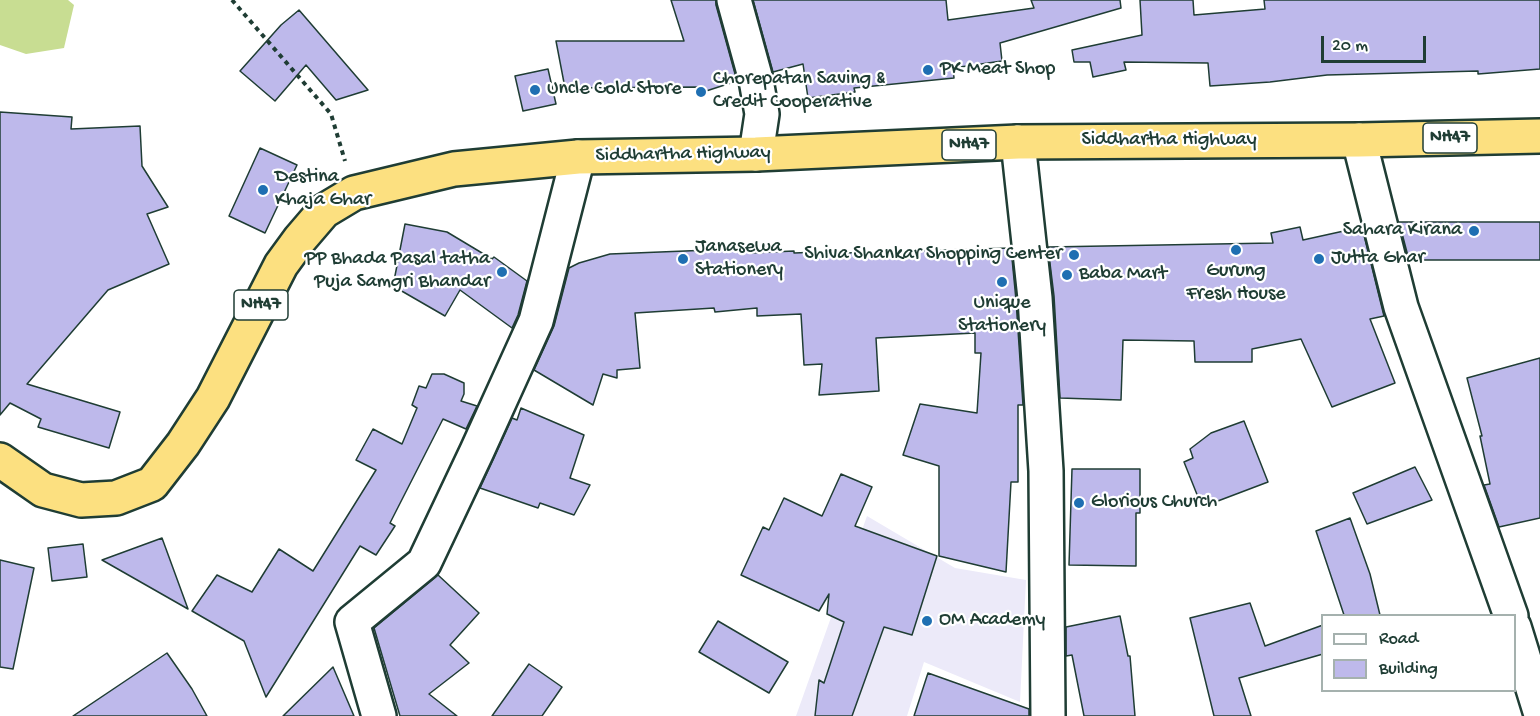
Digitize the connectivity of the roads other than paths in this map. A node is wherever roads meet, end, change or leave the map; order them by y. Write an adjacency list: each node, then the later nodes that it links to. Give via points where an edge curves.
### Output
1 (734, 0): 5 (street, via 762,114)
2 (1540, 136): 3 (highway, Siddhartha Highway / NH47)
3 (1359, 140): 4 (highway, Siddhartha Highway / NH47); 8 (street, via 1401,307)
4 (1018, 142): 5 (highway, Siddhartha Highway / NH47); 12 (street, via 1035,298 1046,471)
5 (756, 154): 6 (highway, Siddhartha Highway / NH47)
6 (578, 157): 7 (highway, Siddhartha Highway / NH47, via 454,169 354,193 324,211 281,265 213,398 152,484 116,498 81,500 43,490); 11 (street, via 536,321 424,563 352,622)
7 (0, 460)
8 (1511, 614)
9 (1516, 630): 10 (street)
10 (1540, 711)
11 (379, 716)
12 (1048, 716)

